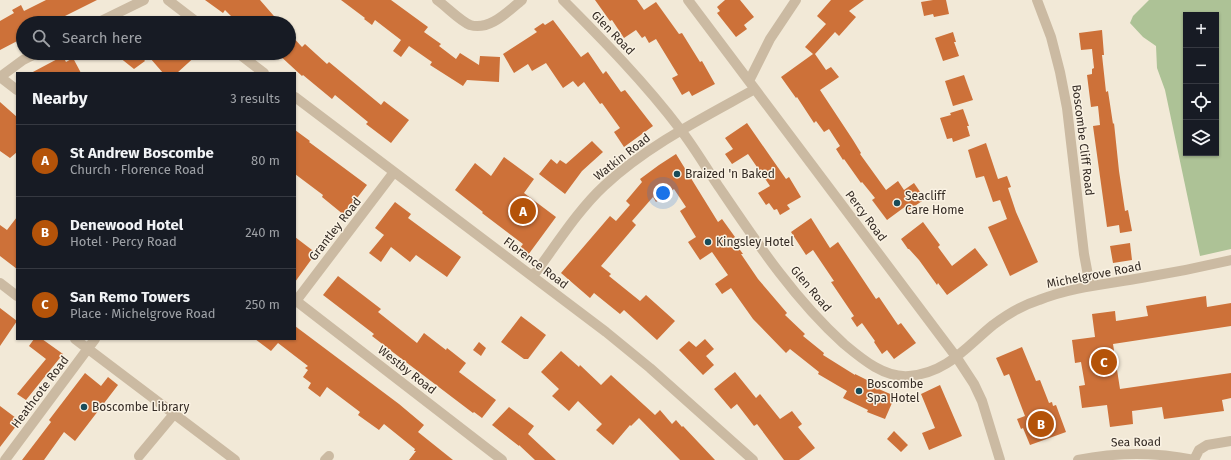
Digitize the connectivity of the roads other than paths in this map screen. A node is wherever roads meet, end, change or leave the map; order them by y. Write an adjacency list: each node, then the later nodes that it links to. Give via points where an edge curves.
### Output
1 (144, 0): 9 (street)
2 (168, 0): 10 (street)
3 (437, 0): 4 (street, via 470,25 481,26 491,23)
4 (522, 0)
5 (563, 0): 18 (street, Glen Road, via 646,88)
6 (688, 0): 15 (street, Percy Road)
7 (796, 0): 15 (street, via 770,39)
8 (1037, 0): 23 (street, Boscombe Cliff Road, via 1051,37 1067,108)
9 (112, 16)
10 (189, 16)
11 (23, 60): 14 (street)
12 (247, 60): 13 (street)
13 (263, 72)
14 (0, 77): 16 (street)
15 (752, 85): 18 (street, Watkin Road); 29 (street, Percy Road)
16 (16, 89)
17 (296, 98): 19 (street, Florence Road)
18 (681, 130): 21 (street, Watkin Road, via 604,186 588,203); 29 (street, Glen Road, via 761,249 802,302 859,357 891,374 908,376 930,372)
19 (394, 172): 21 (street, Florence Road); 25 (street, Grantley Road)
20 (1231, 260): 23 (street, Michelgrove Road, via 1177,272)
21 (533, 276): 36 (street, Florence Road, via 650,368)
22 (0, 283): 24 (street)
23 (1090, 286): 29 (street, Michelgrove Road, via 1037,300 1013,312 994,324)
24 (16, 295)
25 (296, 300): 35 (street, Westby Road)
26 (76, 340): 28 (street)
27 (94, 340): 28 (street, Heathcote Road)
28 (88, 349): 30 (street); 33 (street, Heathcote Road)
29 (957, 358): 37 (street, Percy Road, via 982,401)
30 (174, 414): 32 (street); 34 (street)
31 (1231, 441): 39 (street, via 1199,450)
32 (139, 456)
33 (5, 460)
34 (234, 460)
35 (502, 460)
36 (753, 460)
37 (1000, 460)
38 (1078, 460): 39 (street, Sea Road, via 1112,454 1172,455)
39 (1194, 460)

